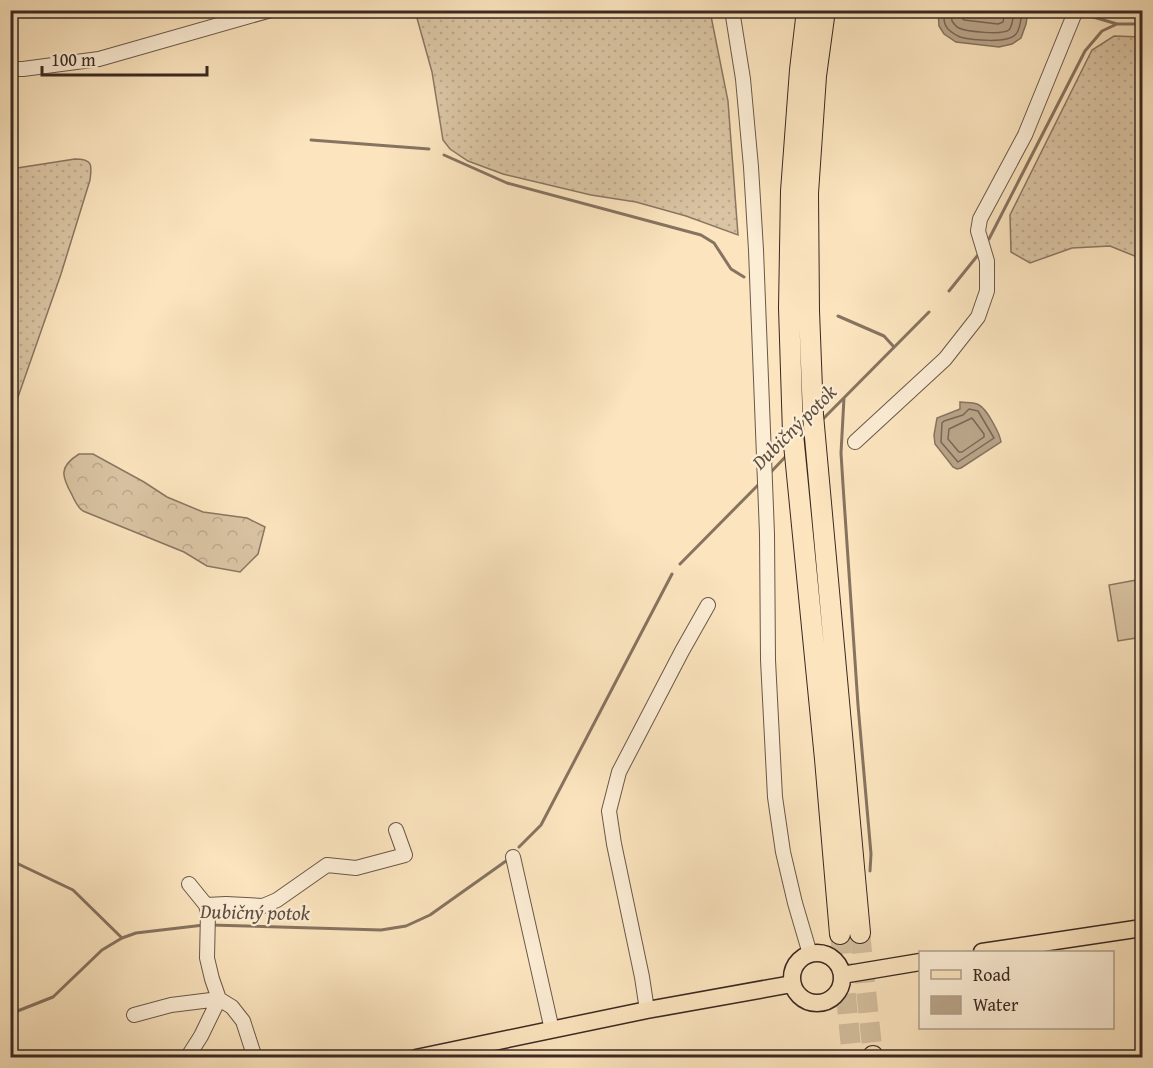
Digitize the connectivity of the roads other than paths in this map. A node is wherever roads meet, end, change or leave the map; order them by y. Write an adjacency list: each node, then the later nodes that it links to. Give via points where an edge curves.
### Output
1 (271, 10): 6 (street, via 99,59)
2 (732, 10): 17 (street, via 751,167 775,797 783,852)
3 (807, 10): 15 (highway, via 790,191 793,434)
4 (825, 10): 14 (highway, via 808,193 813,415)
5 (1076, 10): 7 (street, via 1025,135 980,219 978,231 987,261 987,291 978,317 945,359)
6 (10, 69)
7 (855, 442)
8 (708, 604): 22 (street, via 619,771 609,811)
9 (396, 830): 12 (street, via 405,855 356,868 327,865 263,906)
10 (513, 856): 24 (street)
11 (189, 884): 12 (street)
12 (206, 904): 21 (street, via 207,958)
13 (1143, 928): 16 (main road)
14 (861, 933)
15 (840, 934)
16 (989, 951)
17 (810, 954): 19 (main road, via 827,955); 20 (main road, via 797,962)
18 (919, 962): 19 (main road)
19 (842, 975): 20 (main road, via 842,984 833,998 817,1004 801,998)
20 (792, 984): 22 (main road)
21 (219, 999): 23 (street); 25 (street); 26 (street, via 232,1006 243,1022)
22 (647, 1010): 24 (main road)
23 (134, 1015)
24 (552, 1030): 27 (main road)
25 (187, 1058)
26 (255, 1058)
27 (416, 1058)

